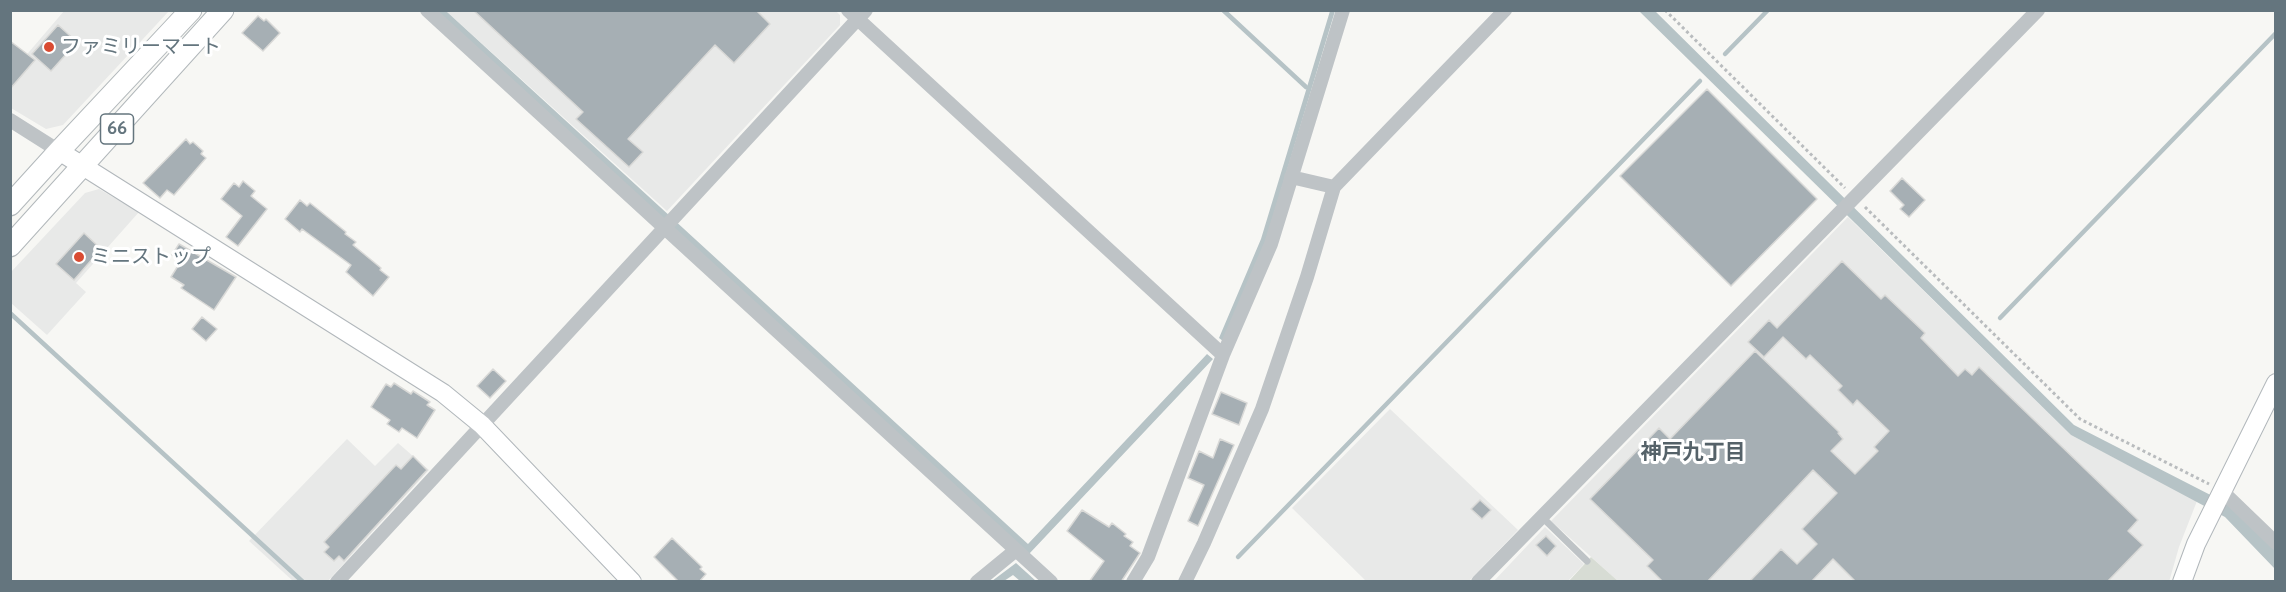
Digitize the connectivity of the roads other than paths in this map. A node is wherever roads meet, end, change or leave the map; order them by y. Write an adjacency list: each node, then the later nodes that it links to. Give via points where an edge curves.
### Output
1 (191, 10): 9 (main road, 66)
2 (223, 10): 10 (main road, 66)
3 (428, 10): 14 (street)
4 (1343, 10): 11 (street)
5 (1505, 10): 12 (street)
6 (2038, 10): 20 (street)
7 (857, 13): 14 (street); 16 (street)
8 (10, 120): 9 (street)
9 (58, 151): 10 (street); 13 (main road, 66)
10 (82, 167): 15 (main road, 66); 18 (street, via 443,393)
11 (1291, 177): 12 (street); 16 (street, via 1271,244)
12 (1334, 187): 29 (street, via 1262,409)
13 (10, 205)
14 (664, 229): 18 (street); 22 (street)
15 (10, 246)
16 (1224, 355): 28 (street, via 1152,546)
17 (2276, 383): 19 (street)
18 (482, 425): 24 (street); 25 (street)
19 (2222, 491): 21 (street); 31 (street)
20 (1542, 517): 23 (lane); 30 (street)
21 (2276, 543)
22 (1016, 550): 26 (street); 27 (street)
23 (1587, 561)
24 (337, 582)
25 (632, 582)
26 (977, 582)
27 (1051, 582)
28 (1133, 582)
29 (1185, 582)
30 (1478, 582)
31 (2182, 582)

